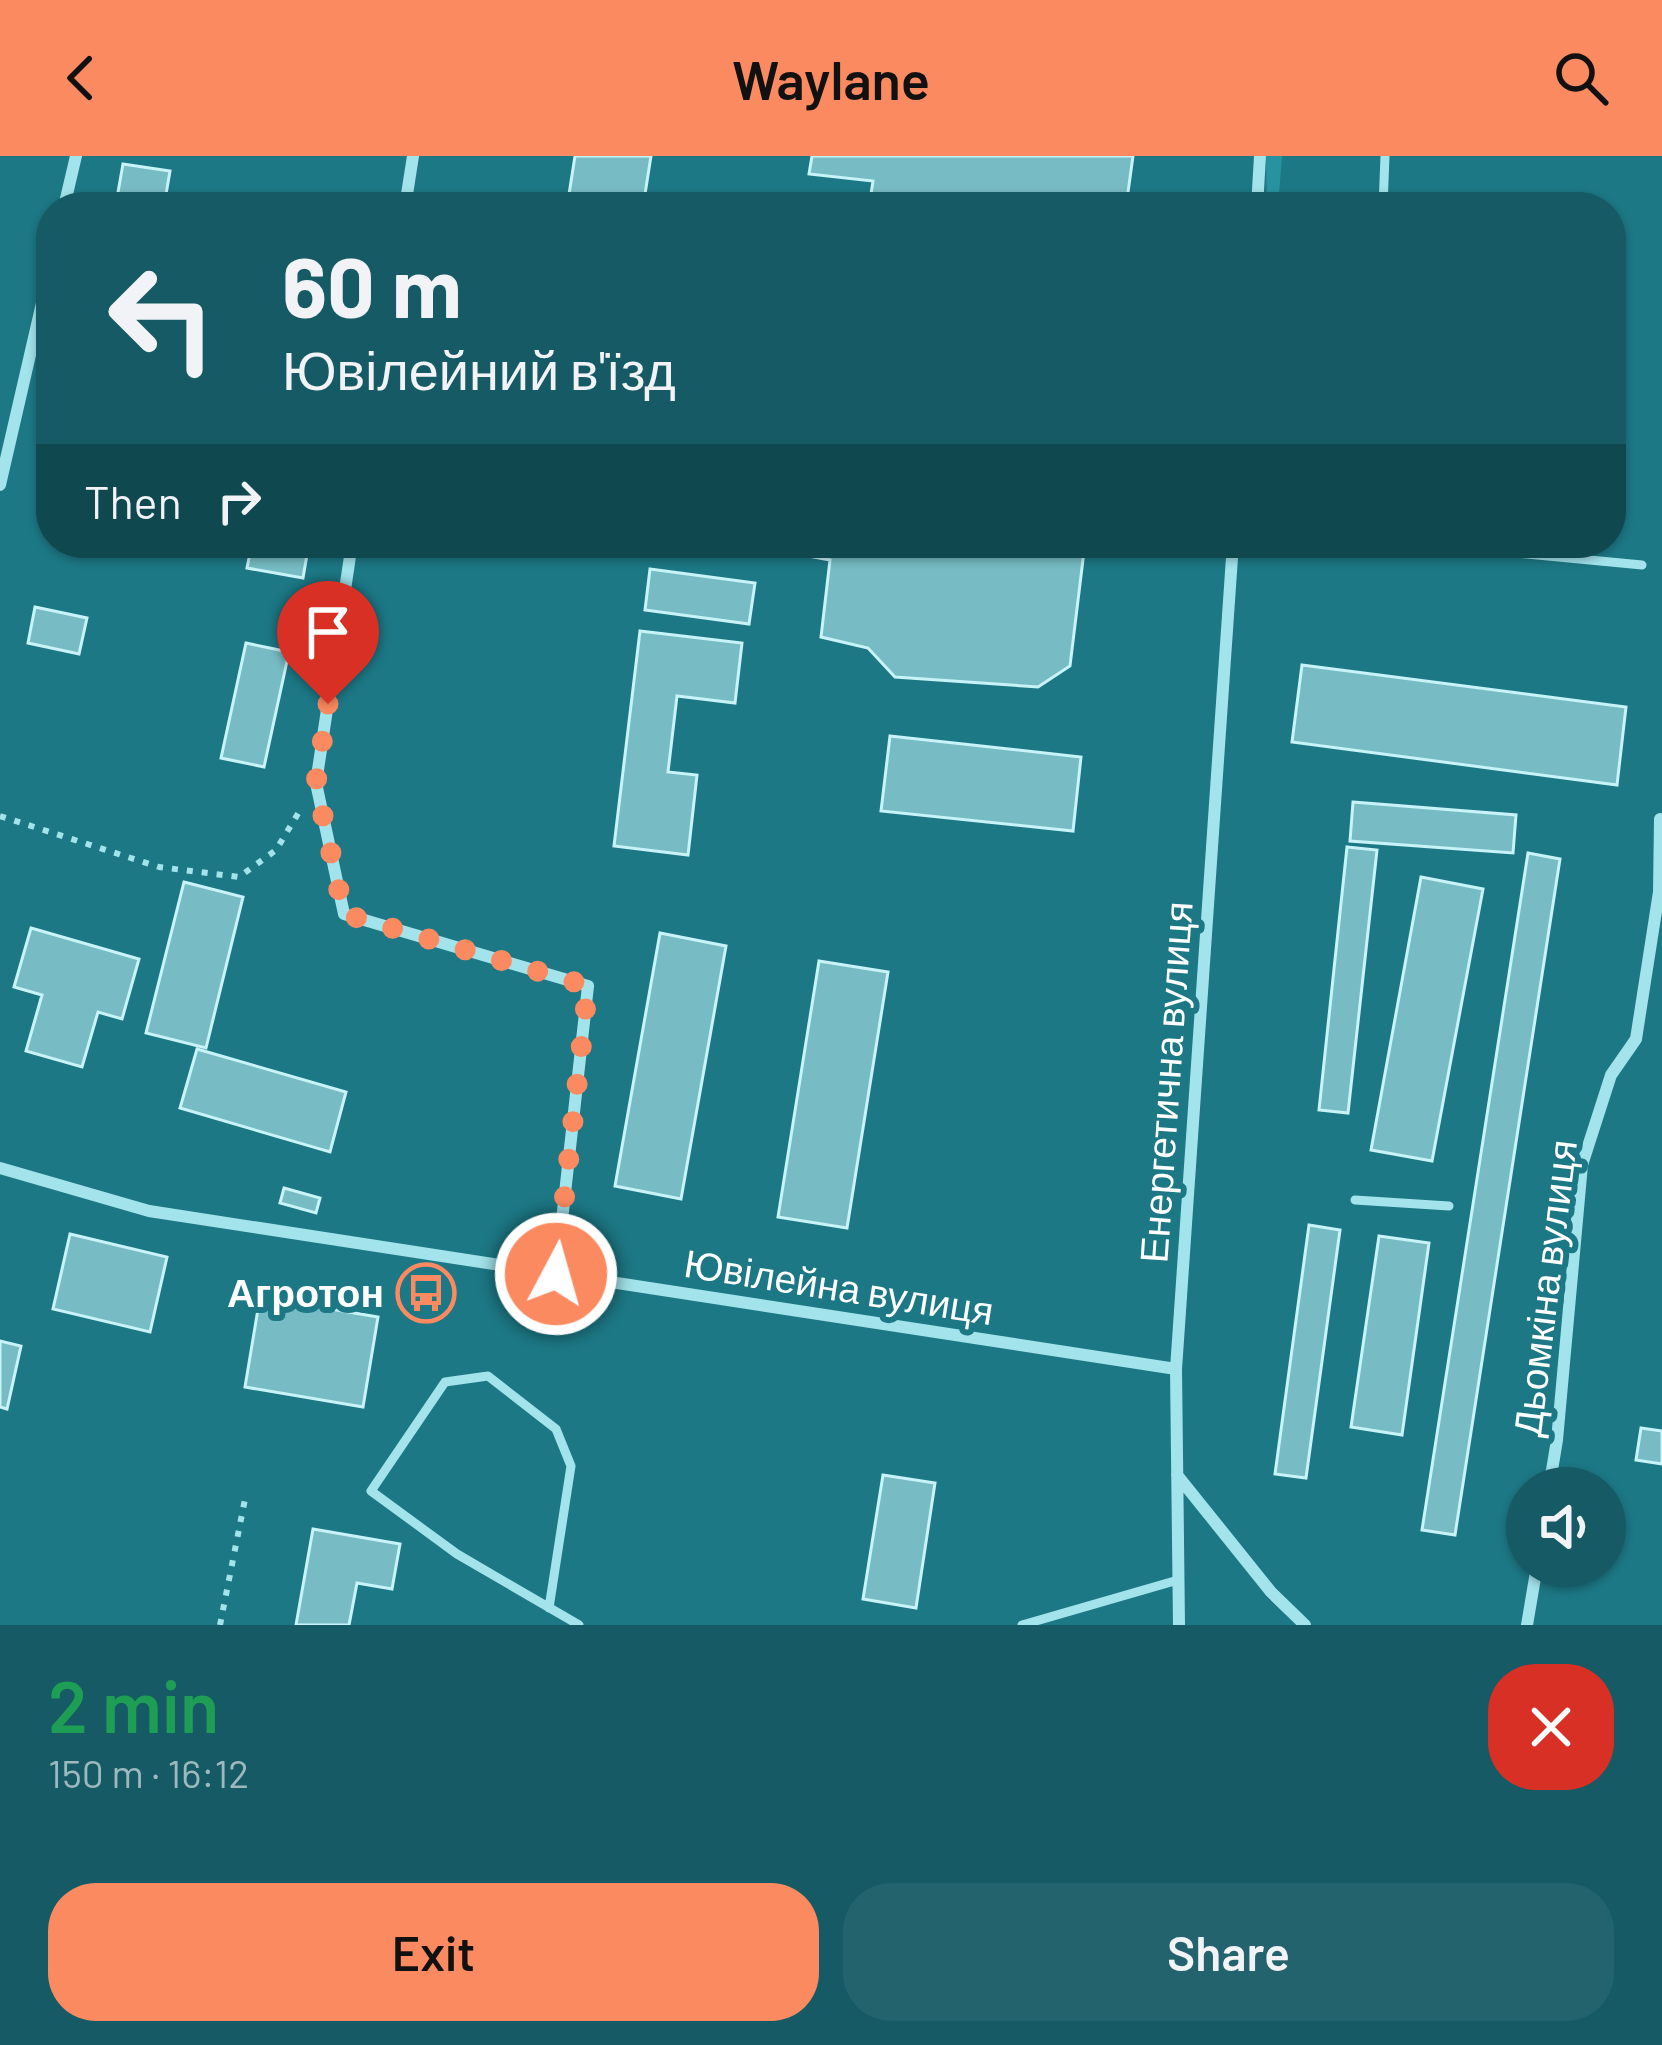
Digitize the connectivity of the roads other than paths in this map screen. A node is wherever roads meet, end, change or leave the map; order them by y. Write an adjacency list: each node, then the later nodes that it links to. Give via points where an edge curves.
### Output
1 (76, 156): 5 (street)
2 (413, 156): 6 (street)
3 (1261, 156): 7 (street)
4 (1385, 156): 8 (lane)
5 (68, 192)
6 (407, 192)
7 (1258, 192)
8 (1384, 192)
9 (36, 329): 10 (street)
10 (0, 485)
11 (350, 558): 19 (street, via 316,783 344,914 588,986)
12 (1232, 558): 20 (street, Енергетична вулиця)
13 (1561, 558): 14 (lane)
14 (1642, 566)
15 (1660, 819): 21 (street, Дьомкіна вулиця, via 1659,892 1636,1039 1611,1075 1582,1165)
16 (0, 1168): 19 (street, Ювілейна вулиця, via 149,1211)
17 (1355, 1200): 18 (lane)
18 (1449, 1206)
19 (556, 1274): 20 (street, Ювілейна вулиця)
20 (1176, 1370): 22 (street, Енергетична вулиця)
21 (1552, 1467)
22 (1177, 1474): 23 (street, Енергетична вулиця); 29 (street)
23 (1178, 1580): 27 (lane); 28 (street, Енергетична вулиця)
24 (1533, 1587): 30 (street)
25 (549, 1608): 25 (lane, via 457,1555 371,1491 445,1382 488,1376 556,1429 571,1466); 26 (lane)
26 (579, 1625)
27 (1022, 1625)
28 (1179, 1625)
29 (1304, 1625)
30 (1527, 1625)

